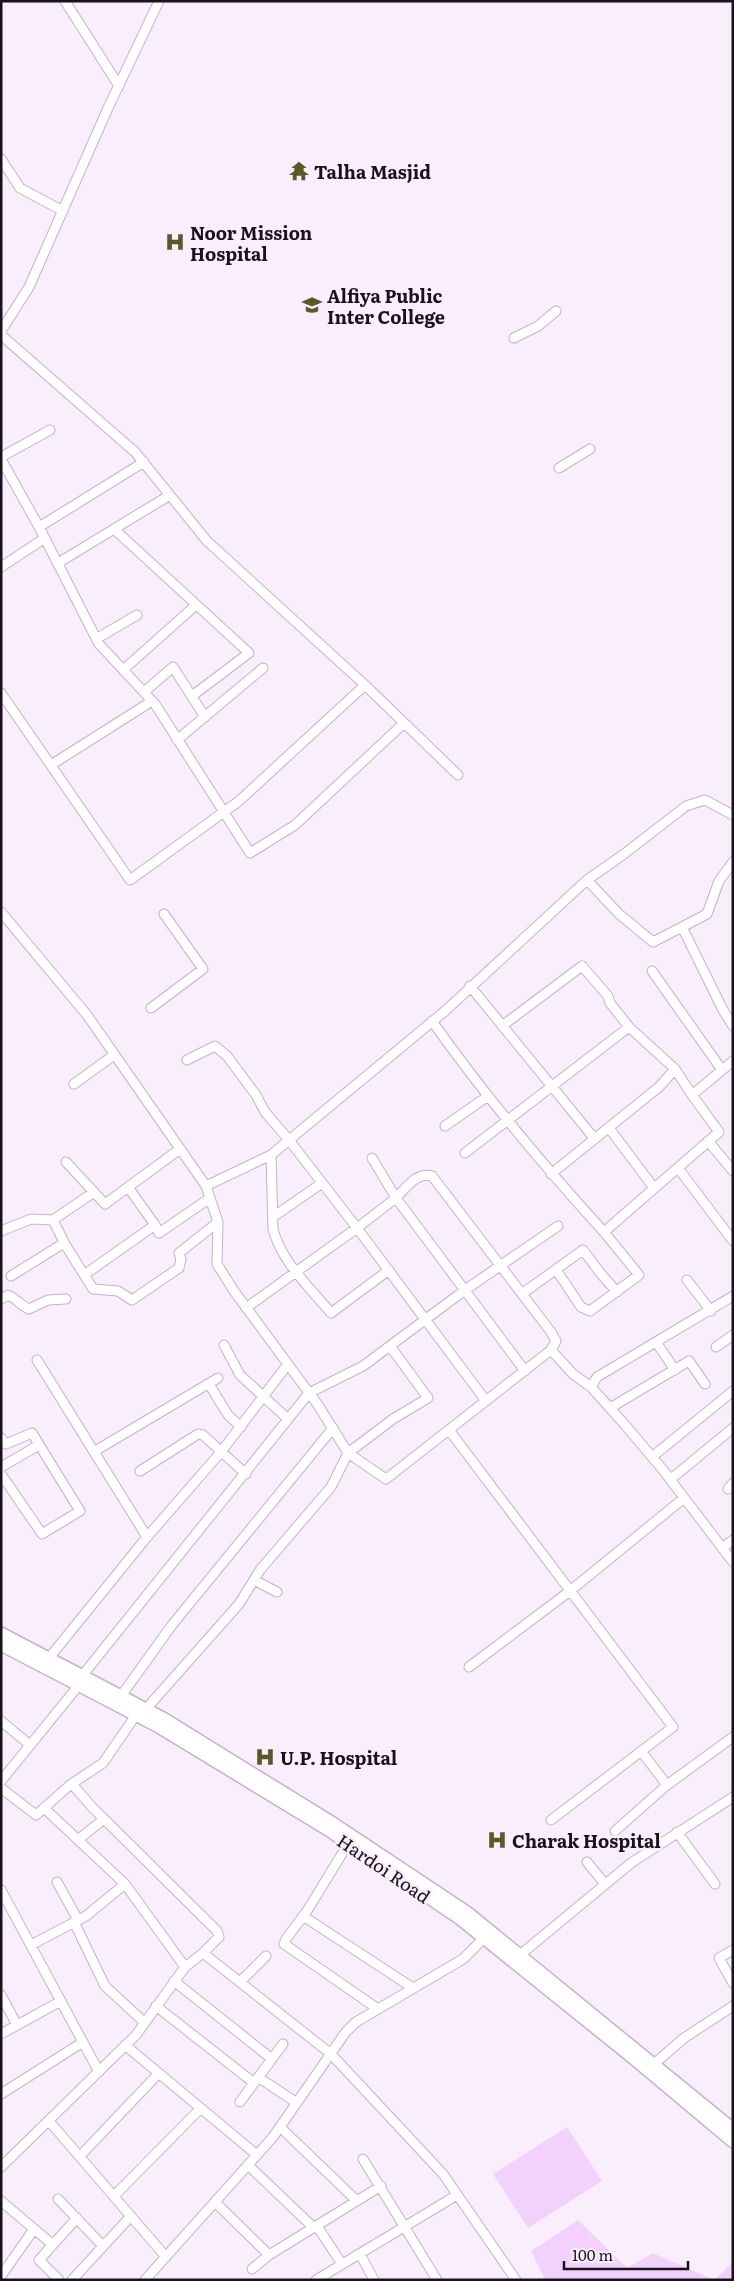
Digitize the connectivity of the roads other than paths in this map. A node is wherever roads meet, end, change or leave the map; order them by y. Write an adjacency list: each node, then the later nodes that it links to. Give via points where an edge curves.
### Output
1 (65, 1): 3 (street)
2 (160, 1): 3 (street)
3 (119, 86): 5 (street)
4 (1, 160): 5 (street, via 20,188)
5 (63, 211): 7 (street, via 29,287)
6 (556, 311): 9 (street, via 538,326)
7 (1, 331)
8 (1, 335): 13 (street)
9 (514, 338)
10 (50, 430): 12 (street)
11 (590, 449): 14 (street)
12 (1, 458): 16 (street)
13 (144, 462): 15 (street); 16 (street)
14 (558, 468)
15 (170, 495): 17 (street); 26 (street, via 207,541)
16 (40, 527): 18 (street)
17 (114, 529): 19 (street); 21 (street)
18 (45, 538): 19 (street); 20 (street)
19 (58, 564): 23 (street)
20 (1, 566)
21 (196, 605): 25 (street); 29 (street, via 249,653)
22 (138, 615): 23 (street)
23 (96, 639): 25 (street)
24 (263, 668): 31 (street)
25 (123, 670): 27 (street)
26 (364, 685): 32 (street); 36 (street, via 284,762)
27 (144, 692): 29 (street, via 173,667); 30 (street)
28 (1, 693): 34 (street)
29 (192, 696): 31 (street)
30 (152, 701): 33 (street); 34 (street)
31 (206, 717): 33 (street)
32 (404, 723): 35 (street); 36 (street, via 295,825 250,853)
33 (177, 740): 36 (street)
34 (51, 765): 36 (street, via 130,880)
35 (458, 775)
36 (224, 812)
37 (733, 815): 39 (street, via 705,800 686,806)
38 (733, 862): 42 (street, via 719,881 707,914)
39 (587, 880): 42 (street, via 619,914 653,942); 44 (street)
40 (1, 912): 50 (street, via 87,1015)
41 (164, 914): 45 (street, via 202,969)
42 (682, 927): 48 (street)
43 (652, 971): 54 (street)
44 (470, 986): 46 (street); 47 (street)
45 (151, 1008)
46 (432, 1021): 58 (street); 63 (street)
47 (502, 1026): 49 (street, via 582,966 608,996); 56 (street)
48 (733, 1026)
49 (628, 1027): 53 (street); 56 (street)
50 (114, 1055): 55 (street); 65 (street)
51 (187, 1060): 63 (street, via 215,1046 227,1056 265,1112)
52 (733, 1061): 54 (street)
53 (675, 1069): 57 (street); 61 (street, via 659,1087)
54 (722, 1070): 57 (street)
55 (74, 1084)
56 (553, 1088): 59 (street); 62 (street)
57 (692, 1095): 64 (street, via 719,1132)
58 (488, 1096): 59 (street); 60 (street)
59 (508, 1121): 66 (street); 72 (street)
60 (445, 1126)
61 (609, 1128): 62 (street); 76 (street)
62 (594, 1138): 72 (street)
63 (289, 1140): 67 (street); 73 (street)
64 (708, 1141): 70 (street); 71 (street)
65 (180, 1149): 74 (street); 75 (street)
66 (465, 1154)
67 (271, 1155): 74 (street); 80 (street)
68 (372, 1158): 79 (street)
69 (66, 1162): 77 (street)
70 (678, 1168): 76 (street); 88 (street)
71 (733, 1171)
72 (551, 1174): 87 (street)
73 (322, 1183): 80 (street); 85 (street)
74 (206, 1186): 78 (street)
75 (128, 1187): 77 (street, via 105,1204); 83 (street)
76 (654, 1188): 87 (street)
77 (94, 1192): 81 (street)
78 (210, 1198): 82 (street); 83 (street, via 159,1233)
79 (396, 1198): 85 (street); 90 (street, via 420,1176 432,1176); 97 (street)
80 (273, 1217): 93 (street, via 276,1240)
81 (53, 1220): 86 (street, via 31,1219); 89 (street)
82 (218, 1222): 94 (street, via 178,1253 181,1260 179,1268 132,1300 118,1291 93,1289); 103 (street, via 217,1264)
83 (155, 1225): 94 (street)
84 (558, 1226): 90 (street)
85 (357, 1228): 91 (street); 93 (street)
86 (1, 1230)
87 (604, 1232): 98 (street, via 639,1275)
88 (733, 1241)
89 (64, 1242): 94 (street); 95 (street)
90 (501, 1266): 97 (street); 99 (street)
91 (389, 1270): 93 (street, via 331,1313); 105 (street)
92 (557, 1271): 98 (street, via 581,1306 590,1311); 98 (street, via 583,1250); 99 (street)
93 (296, 1272): 103 (street)
94 (84, 1274)
95 (10, 1276)
96 (687, 1280): 104 (street)
97 (466, 1290): 105 (street); 115 (street)
98 (617, 1292)
99 (523, 1293): 111 (street, via 556,1341)
100 (733, 1296): 104 (street)
101 (1, 1299): 102 (street, via 8,1295 29,1309 48,1300)
102 (66, 1299)
103 (246, 1308): 113 (street)
104 (711, 1311): 107 (street)
105 (426, 1319): 109 (street); 123 (street)
106 (733, 1335): 110 (street)
107 (656, 1342): 114 (street); 119 (street, via 598,1377)
108 (224, 1345): 122 (street, via 240,1376)
109 (390, 1346): 121 (street, via 363,1366); 134 (street, via 428,1398 393,1419)
110 (716, 1347)
111 (552, 1350): 115 (street); 119 (street, via 573,1374)
112 (37, 1360): 132 (street)
113 (288, 1364): 121 (street); 122 (street)
114 (675, 1370): 118 (street, via 689,1361); 124 (street)
115 (525, 1371): 123 (street)
116 (218, 1378): 117 (street)
117 (209, 1384): 126 (street, via 228,1415); 132 (street)
118 (705, 1384)
119 (591, 1387): 124 (street)
120 (733, 1391): 135 (street)
121 (309, 1393): 125 (street); 127 (street)
122 (261, 1397): 125 (street); 126 (street)
123 (486, 1401): 129 (street)
124 (610, 1408): 135 (street)
125 (288, 1419): 139 (street)
126 (241, 1427): 133 (street)
127 (333, 1428): 134 (street); 154 (street, via 172,1625)
128 (733, 1428): 140 (street)
129 (449, 1430): 134 (street, via 386,1479); 147 (street)
130 (1, 1438): 131 (street, via 6,1444 32,1433)
131 (39, 1445): 136 (street); 138 (street, via 80,1511 42,1534)
132 (94, 1451): 142 (street)
133 (220, 1452): 137 (street, via 198,1434); 139 (street); 142 (street)
134 (348, 1453): 146 (street, via 331,1486)
135 (652, 1456): 140 (street)
136 (1, 1467)
137 (140, 1471)
138 (1, 1474)
139 (246, 1474): 153 (street)
140 (670, 1479): 141 (street)
141 (684, 1498): 144 (street); 147 (street)
142 (147, 1537): 151 (street)
143 (733, 1540): 144 (street)
144 (722, 1548): 145 (street)
145 (733, 1562)
146 (254, 1580): 148 (street); 155 (street, via 239,1604)
147 (570, 1590): 152 (street); 159 (street, via 673,1727)
148 (277, 1592)
149 (1, 1633): 150 (main road, Hardoi Road)
150 (6, 1647): 151 (main road, Hardoi Road); 153 (main road, Hardoi Road)
151 (49, 1658): 153 (main road, Hardoi Road)
152 (469, 1667)
153 (81, 1680): 154 (main road, Hardoi Road); 155 (main road, Hardoi Road); 158 (street)
154 (121, 1696): 155 (main road, Hardoi Road)
155 (141, 1712): 161 (street, via 103,1764); 171 (main road, Hardoi Road); 180 (main road, Hardoi Road, via 333,1822 467,1912)
156 (1, 1721): 158 (street)
157 (733, 1737): 162 (street)
158 (30, 1745): 160 (street)
159 (642, 1751): 162 (street); 167 (street)
160 (1, 1780)
161 (72, 1784): 165 (street); 166 (street)
162 (667, 1785): 168 (street)
163 (1, 1788): 165 (street, via 36,1815)
164 (733, 1797): 169 (street)
165 (44, 1808): 170 (street)
166 (104, 1818): 170 (street); 183 (street, via 217,1931 219,1937)
167 (551, 1820)
168 (615, 1831)
169 (677, 1832): 175 (street); 176 (street)
170 (79, 1839): 174 (street)
171 (348, 1844): 178 (street); 180 (main road, Hardoi Road)
172 (587, 1862): 175 (street)
173 (57, 1882): 179 (street)
174 (125, 1884): 179 (street); 186 (street)
175 (605, 1884): 184 (street)
176 (716, 1884)
177 (1, 1890): 181 (street)
178 (303, 1916): 190 (street); 195 (street, via 284,1944)
179 (76, 1921): 181 (street); 196 (street, via 105,1986)
180 (487, 1935): 184 (main road, Hardoi Road); 190 (street, via 463,1959); 203 (main road, Hardoi Road)
181 (31, 1945): 192 (street)
182 (733, 1950): 189 (street, via 719,1958)
183 (203, 1953): 186 (street); 188 (street)
184 (520, 1955): 203 (main road, Hardoi Road)
185 (266, 1956): 188 (street)
186 (185, 1967): 187 (street)
187 (174, 1981): 193 (street); 204 (street)
188 (240, 1982): 202 (street)
189 (733, 1983)
190 (413, 1988): 195 (street)
191 (1, 1995): 197 (street)
192 (61, 2001): 197 (street); 199 (street)
193 (156, 2006): 196 (street); 208 (street)
194 (733, 2006): 205 (street, via 684,2038)
195 (378, 2009): 202 (street, via 351,2027)
196 (144, 2022): 201 (street)
197 (17, 2025): 198 (street)
198 (1, 2034)
199 (83, 2042): 206 (street); 209 (street)
200 (283, 2044): 204 (street)
201 (125, 2045): 206 (street); 207 (street)
202 (331, 2054): 211 (street); 223 (street, via 443,2174)
203 (637, 2055): 205 (main road, Hardoi Road); 216 (main road, Hardoi Road)
204 (272, 2059): 208 (street)
205 (654, 2064): 215 (main road, Hardoi Road)
206 (99, 2072): 213 (street)
207 (159, 2074): 212 (street); 218 (street)
208 (256, 2080): 210 (street); 211 (street)
209 (1, 2094)
210 (240, 2102)
211 (298, 2103): 214 (street)
212 (201, 2108): 217 (street); 224 (street)
213 (49, 2121): 218 (street); 221 (street)
214 (280, 2127): 217 (street); 228 (street)
215 (733, 2129)
216 (733, 2142)
217 (257, 2155): 220 (street)
218 (80, 2156): 224 (street)
219 (363, 2159): 222 (street)
220 (248, 2165): 227 (street); 232 (street)
221 (1, 2167)
222 (381, 2186): 228 (street); 231 (street)
223 (457, 2195): 231 (street); 248 (street)
224 (114, 2196): 229 (street)
225 (58, 2199): 230 (street)
226 (1, 2201): 233 (street)
227 (215, 2202): 237 (street); 238 (street)
228 (357, 2202): 232 (street)
229 (131, 2216): 235 (street); 238 (street)
230 (77, 2218): 234 (street); 235 (street)
231 (406, 2226): 236 (street); 247 (street)
232 (315, 2227): 237 (street); 239 (street)
233 (34, 2229): 234 (street); 241 (street)
234 (52, 2244): 242 (street, via 39,2260)
235 (103, 2246): 243 (street)
236 (360, 2254): 239 (street); 246 (street)
237 (269, 2255): 240 (street)
238 (166, 2257): 244 (street)
239 (342, 2264): 245 (street)
240 (252, 2269)
241 (1, 2276)
242 (59, 2280)
243 (72, 2280)
244 (145, 2280)
245 (316, 2280)
246 (374, 2280)
247 (437, 2280)
248 (516, 2280)

